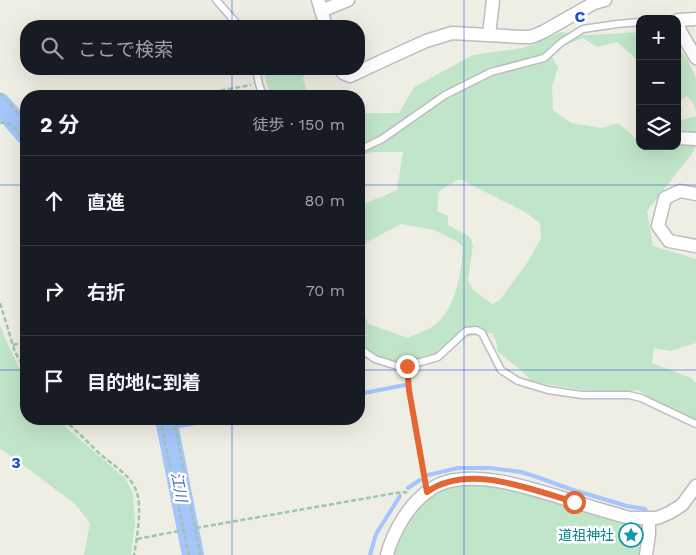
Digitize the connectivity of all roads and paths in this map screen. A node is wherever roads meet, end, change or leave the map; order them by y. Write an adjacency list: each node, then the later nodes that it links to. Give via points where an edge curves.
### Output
1 (216, 0): 7 (lane)
2 (348, 0): 5 (street)
3 (493, 0): 12 (street)
4 (605, 0): 12 (street, via 530,37)
5 (319, 6): 8 (street)
6 (696, 19): 9 (street)
7 (234, 20)
8 (324, 20)
9 (681, 20)
10 (636, 22): 25 (lane, via 583,29 544,58 491,72 445,95)
11 (681, 33): 13 (street)
12 (489, 35): 14 (street, via 452,34)
13 (696, 58)
14 (365, 68)
15 (257, 75): 16 (lane)
16 (259, 84): 17 (path); 18 (lane)
17 (225, 90)
18 (261, 90)
19 (0, 92): 20 (path)
20 (20, 115)
21 (0, 122): 22 (path, via 7,122)
22 (20, 134)
23 (681, 138): 24 (street)
24 (696, 139)
25 (365, 147)
26 (696, 194): 27 (street, via 680,191 665,198 658,226 669,241)
27 (696, 246)
28 (0, 303): 30 (path)
29 (20, 343): 30 (path)
30 (13, 345): 32 (path)
31 (365, 352): 33 (lane, via 375,359)
32 (20, 361)
33 (407, 366): 34 (lane, via 438,356 466,331 476,330 482,333 501,370 518,382 582,395 629,395); 39 (path)
34 (696, 424)
35 (70, 425): 43 (path, via 133,485 139,505)
36 (161, 425): 42 (path)
37 (175, 425): 41 (path)
38 (696, 486): 40 (street, via 682,505)
39 (422, 495): 40 (street, via 454,480 494,480 630,518); 41 (path, via 396,492); 47 (street, via 399,526)
40 (649, 519): 48 (street)
41 (196, 528): 46 (path)
42 (184, 530): 43 (path); 45 (path)
43 (137, 539): 44 (path)
44 (134, 555)
45 (189, 555)
46 (200, 555)
47 (387, 555)
48 (646, 555)

